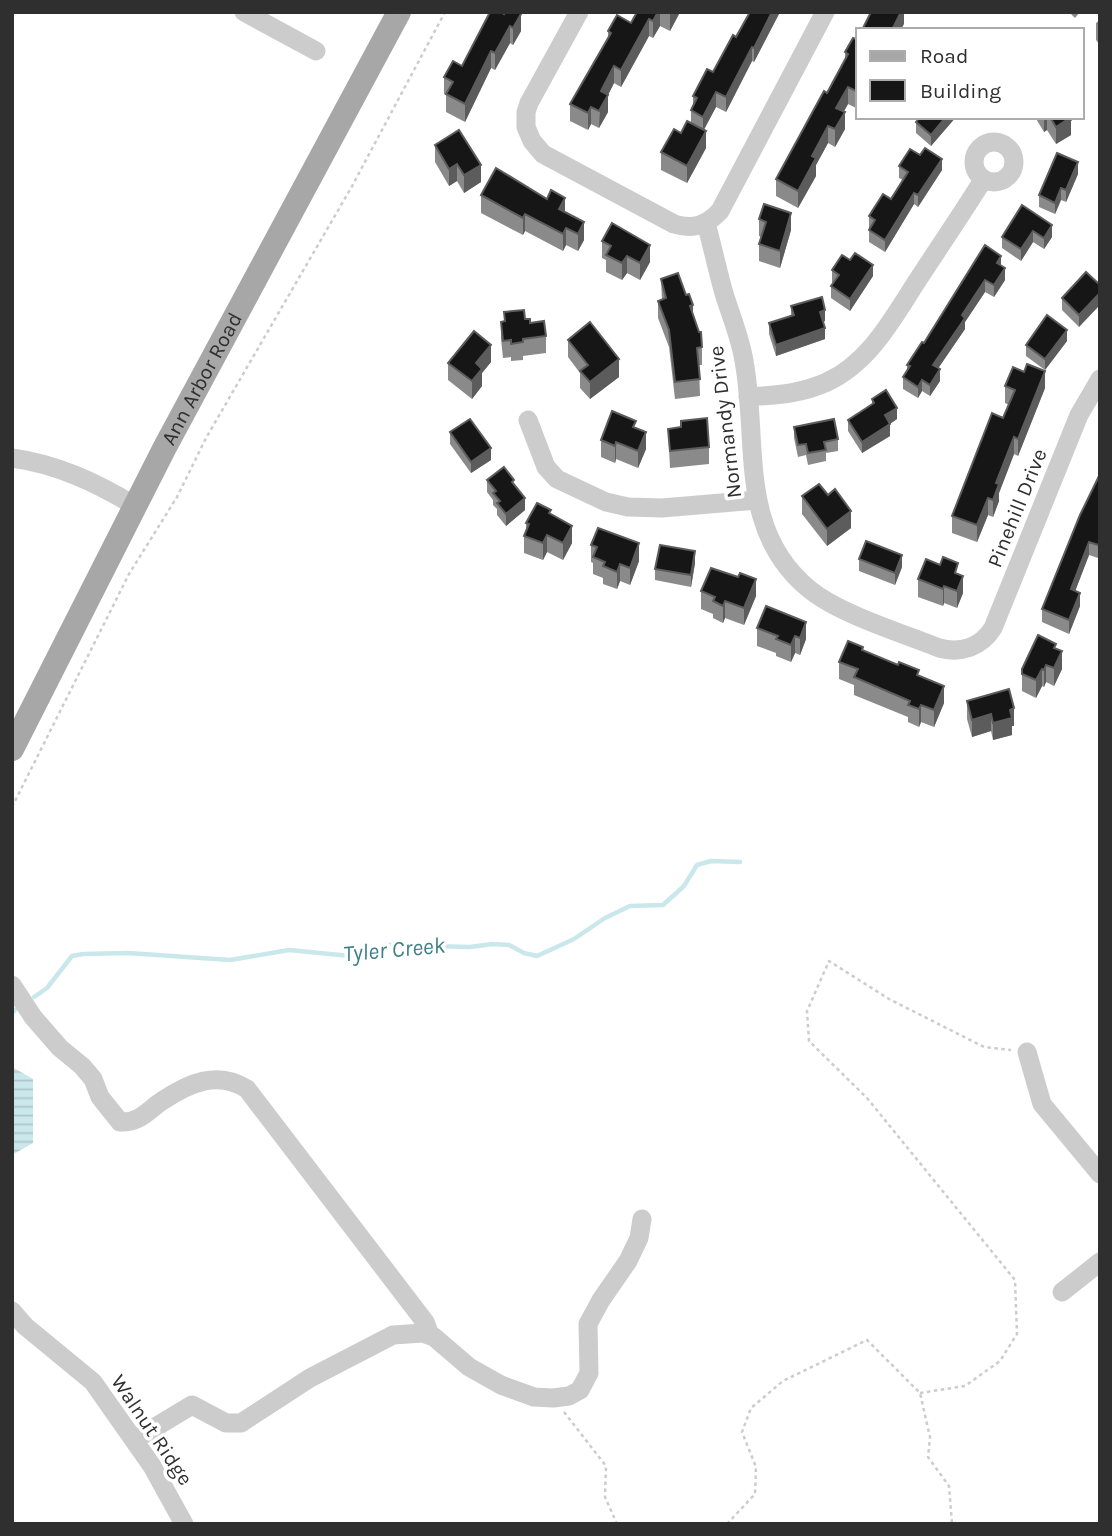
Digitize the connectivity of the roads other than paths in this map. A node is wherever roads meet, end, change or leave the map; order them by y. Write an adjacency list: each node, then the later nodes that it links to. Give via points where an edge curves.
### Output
1 (244, 12): 5 (street)
2 (399, 12): 13 (main road, Ann Arbor Road)
3 (579, 12): 7 (street, via 528,103 526,127 532,141 544,154 674,224)
4 (825, 12): 7 (street, via 720,211)
5 (316, 51)
6 (983, 180): 9 (street, via 883,333 861,358 815,387)
7 (706, 223): 9 (street, Normandy Drive, via 741,342)
8 (1100, 379): 14 (street, Pinehill Drive, via 1079,415 993,628)
9 (748, 397): 12 (street, Normandy Drive)
10 (528, 419): 12 (street, via 547,467 557,479 606,502 662,508)
11 (12, 458): 13 (street, via 70,473)
12 (757, 500): 14 (street, Normandy Drive, via 781,560 822,598 939,648)
13 (135, 506): 15 (main road, Ann Arbor Road)
14 (970, 648)
15 (12, 749)
16 (12, 985): 23 (street, via 33,1017 93,1079 100,1097 120,1122 132,1122 196,1083 235,1081 247,1089 425,1322)
17 (1027, 1052): 18 (street, via 1042,1104)
18 (1100, 1174)
19 (642, 1219): 23 (street, via 628,1261 588,1324 589,1373 580,1390 569,1396 534,1397 501,1385 469,1367)
20 (1100, 1262): 21 (street)
21 (1062, 1292)
22 (12, 1311): 24 (street, Walnut Ridge, via 93,1382)
23 (430, 1335): 24 (street, via 393,1335 310,1378 241,1423 226,1423 192,1405)
24 (134, 1440): 25 (street, Walnut Ridge)
25 (184, 1524)

